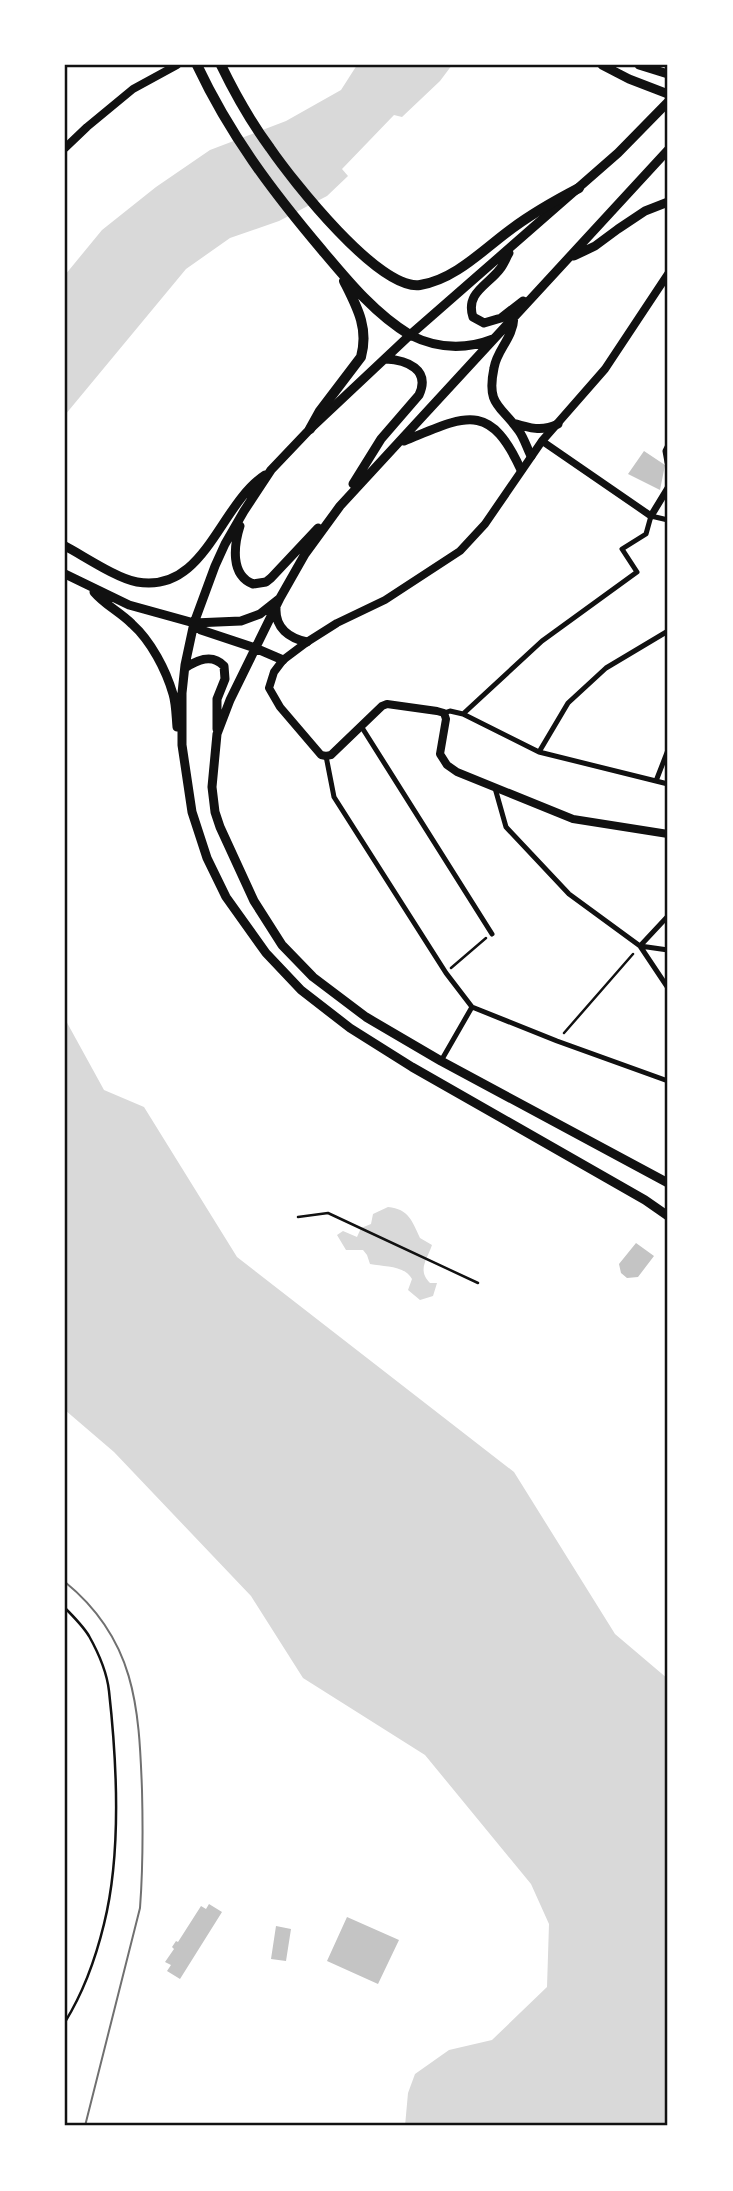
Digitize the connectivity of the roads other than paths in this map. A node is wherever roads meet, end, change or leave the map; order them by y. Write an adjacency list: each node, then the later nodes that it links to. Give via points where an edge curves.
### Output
1 (177, 65): 8 (main road, via 133,89)
2 (197, 65): 14 (highway, via 244,150)
3 (221, 65): 10 (highway, via 270,148 324,215 376,266 409,284 419,286 445,276 525,219)
4 (602, 65): 7 (main road)
5 (639, 65): 6 (main road)
6 (668, 74)
7 (668, 100): 10 (main road)
8 (65, 148)
9 (668, 150): 13 (main road)
10 (579, 188): 12 (main road)
11 (668, 202): 13 (main road)
12 (514, 246): 16 (main road, via 474,294 473,317 484,323 501,318); 18 (main road)
13 (569, 258): 16 (main road)
14 (338, 269): 18 (highway, via 374,307); 23 (highway, via 362,316 364,342 361,357)
15 (668, 274): 22 (main road, via 605,369)
16 (536, 293): 17 (main road)
17 (514, 317): 19 (main road); 21 (main road, via 513,330 494,366 492,387 495,404)
18 (410, 335): 19 (main road, via 453,347); 20 (main road)
19 (496, 338): 25 (main road)
20 (386, 359): 23 (main road); 32 (main road, via 411,364 423,387 381,439)
21 (513, 423): 22 (main road, via 538,429); 27 (main road)
22 (558, 425): 24 (main road)
23 (310, 429): 29 (main road)
24 (542, 441): 27 (main road); 34 (street)
25 (399, 443): 30 (main road, via 450,422 480,420 506,441); 32 (main road)
26 (668, 447): 28 (street)
27 (530, 456): 30 (main road)
28 (668, 463)
29 (271, 470): 33 (main road); 36 (main road, via 241,497 201,555 181,575 137,582)
30 (521, 470): 42 (main road, via 485,524 460,551 385,600)
31 (668, 488): 34 (street)
32 (340, 506): 33 (main road, via 271,578 259,584 248,582 237,565 236,539); 39 (main road)
33 (244, 511): 40 (main road, via 215,566)
34 (651, 516): 35 (street); 47 (street, via 646,534 622,549 637,572 542,641)
35 (668, 520)
36 (65, 546)
37 (65, 574): 38 (main road)
38 (91, 588): 40 (main road, via 129,605); 50 (main road, via 141,633 160,663 174,695)
39 (278, 602): 40 (main road, via 241,621); 42 (main road, via 281,628); 43 (main road)
40 (194, 623): 43 (main road, via 201,630); 45 (main road)
41 (668, 631): 52 (street, via 606,668 568,703)
42 (307, 642): 44 (main road)
43 (255, 648): 44 (main road); 49 (main road)
44 (283, 660): 53 (main road, via 269,688)
45 (185, 668): 49 (main road, via 211,658 223,666); 50 (main road)
46 (444, 713): 47 (street); 48 (main road, via 387,704); 56 (main road, via 443,760 457,772)
47 (463, 714): 52 (street)
48 (361, 726): 53 (main road); 59 (street)
49 (218, 734): 64 (main road, via 212,787 219,827 254,901 282,945 313,978 366,1017)
50 (182, 746): 67 (main road, via 192,812 207,858 226,897 266,953 300,990 401,1060)
51 (668, 750): 54 (street)
52 (539, 752): 54 (street)
53 (326, 757): 63 (street, via 334,797)
54 (656, 781): 55 (street)
55 (668, 784)
56 (495, 788): 57 (main road, via 573,819); 60 (street, via 506,827 569,894)
57 (668, 834)
58 (668, 916): 60 (street)
59 (492, 934)
60 (640, 946): 61 (street); 62 (street)
61 (668, 950)
62 (668, 988)
63 (472, 1007): 64 (street); 65 (street)
64 (441, 1061): 66 (main road)
65 (668, 1081)
66 (668, 1183)
67 (668, 1216)
68 (65, 1608): 69 (lane, via 88,1634 110,1693 116,1809 105,1923)
69 (65, 2022)

